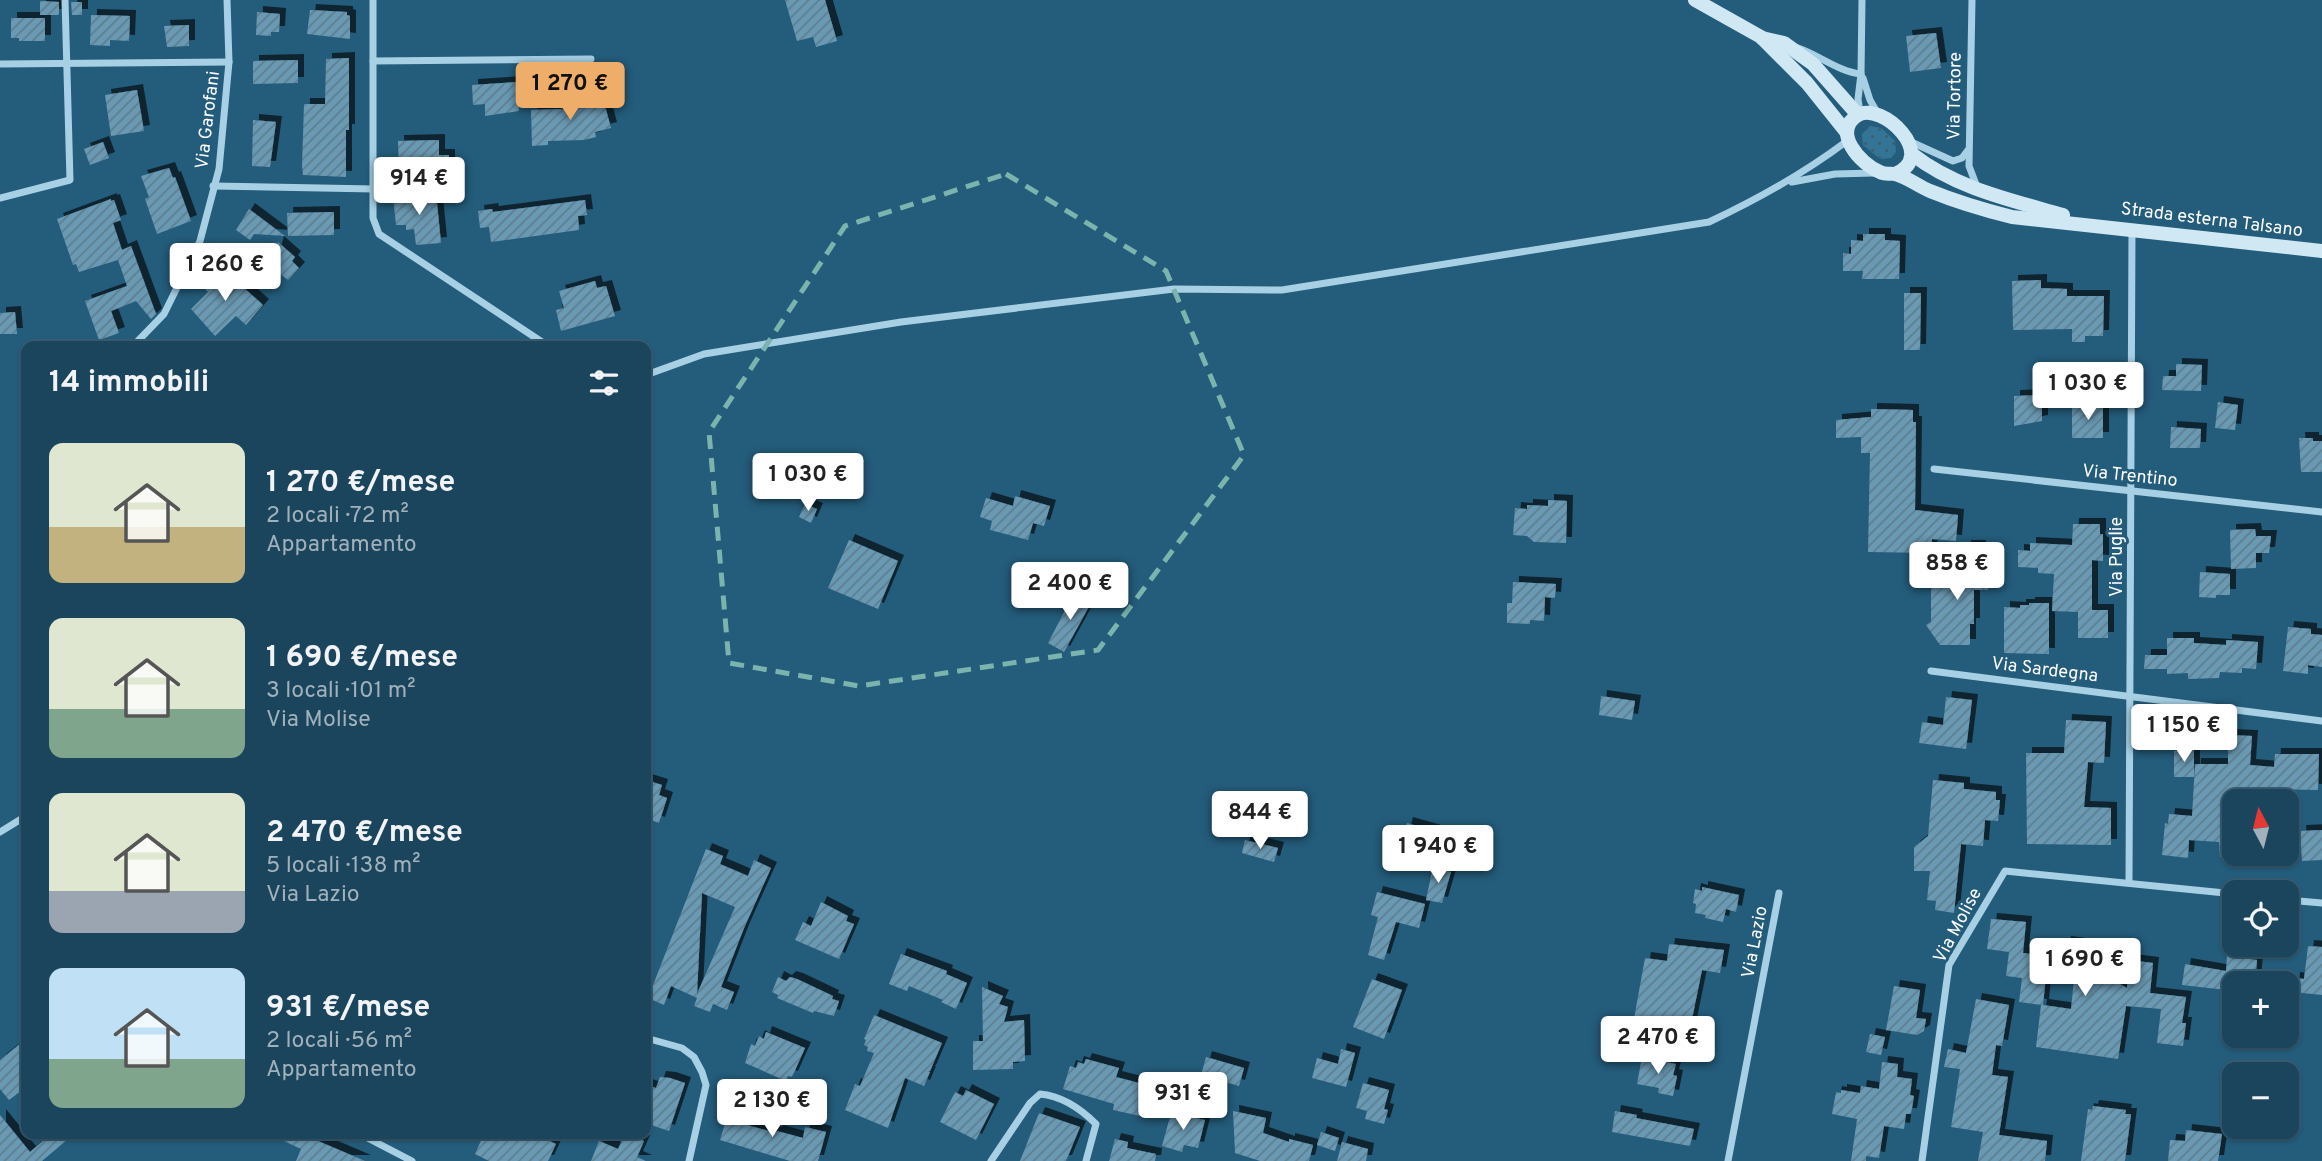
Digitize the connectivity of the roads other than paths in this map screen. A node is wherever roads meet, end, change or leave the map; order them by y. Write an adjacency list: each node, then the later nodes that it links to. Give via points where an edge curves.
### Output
1 (65, 0): 12 (street)
2 (227, 0): 11 (street, Via Garofani)
3 (373, 0): 10 (street)
4 (1695, 0): 7 (street)
5 (1862, 0): 14 (street)
6 (1972, 0): 19 (street, Via Tortore)
7 (1761, 37): 8 (street); 17 (street, via 1807,83)
8 (1784, 43): 14 (street); 16 (street, via 1813,64)
9 (591, 59): 10 (street)
10 (373, 61): 23 (street)
11 (229, 62): 12 (street); 22 (street, Via Garofani, via 219,169)
12 (68, 63): 13 (street); 25 (street, via 70,180)
13 (0, 64)
14 (1861, 74): 15 (street); 16 (street)
15 (1878, 114): 16 (street); 18 (street, Strada esterna Talsano)
16 (1859, 115): 17 (street)
17 (1847, 137): 20 (street, Strada esterna Talsano, via 1850,147); 21 (street)
18 (1910, 147): 19 (street, via 1953,161); 20 (street, via 1907,167); 24 (street, Strada esterna Talsano, via 1927,166)
19 (1969, 149): 24 (street, Via Tortore, via 1969,166)
20 (1888, 174): 21 (street, via 1835,173); 26 (street, Strada esterna Talsano, via 2012,217)
21 (1788, 182): 31 (street, via 1709,222 1282,290 1174,289 901,322 704,354)
22 (213, 186): 23 (street); 29 (street, Via Garofani, via 200,241 164,314)
23 (374, 189): 30 (street, via 373,218 379,234)
24 (1979, 189): 26 (street, Strada esterna Talsano)
25 (0, 198)
26 (2098, 226): 27 (street, Strada esterna Talsano)
27 (2132, 230): 28 (street, Strada esterna Talsano); 33 (street, Via Puglie)
28 (2322, 251)
29 (138, 341)
30 (540, 341)
31 (651, 373)
32 (1934, 469): 33 (street, Via Trentino)
33 (2132, 491): 34 (street, Via Trentino); 36 (street, Via Puglie)
34 (2322, 512)
35 (1931, 671): 36 (street, Via Sardegna)
36 (2131, 696): 37 (street, Via Sardegna); 40 (street, Via Puglie)
37 (2322, 721)
38 (21, 819): 39 (street)
39 (0, 832)
40 (2129, 883): 42 (street); 52 (street, Via Molise, via 2005,871 1949,965)
41 (1779, 893): 51 (street, Via Lazio)
42 (2222, 893)
43 (2299, 901): 44 (street)
44 (2322, 903)
45 (651, 1039): 48 (street, via 682,1048 694,1056 702,1072 706,1085)
46 (370, 1139): 47 (street)
47 (412, 1161)
48 (689, 1161)
49 (991, 1161): 50 (street, via 1040,1094 1052,1095 1096,1124)
50 (1086, 1161)
51 (1728, 1161)
52 (1922, 1161)

